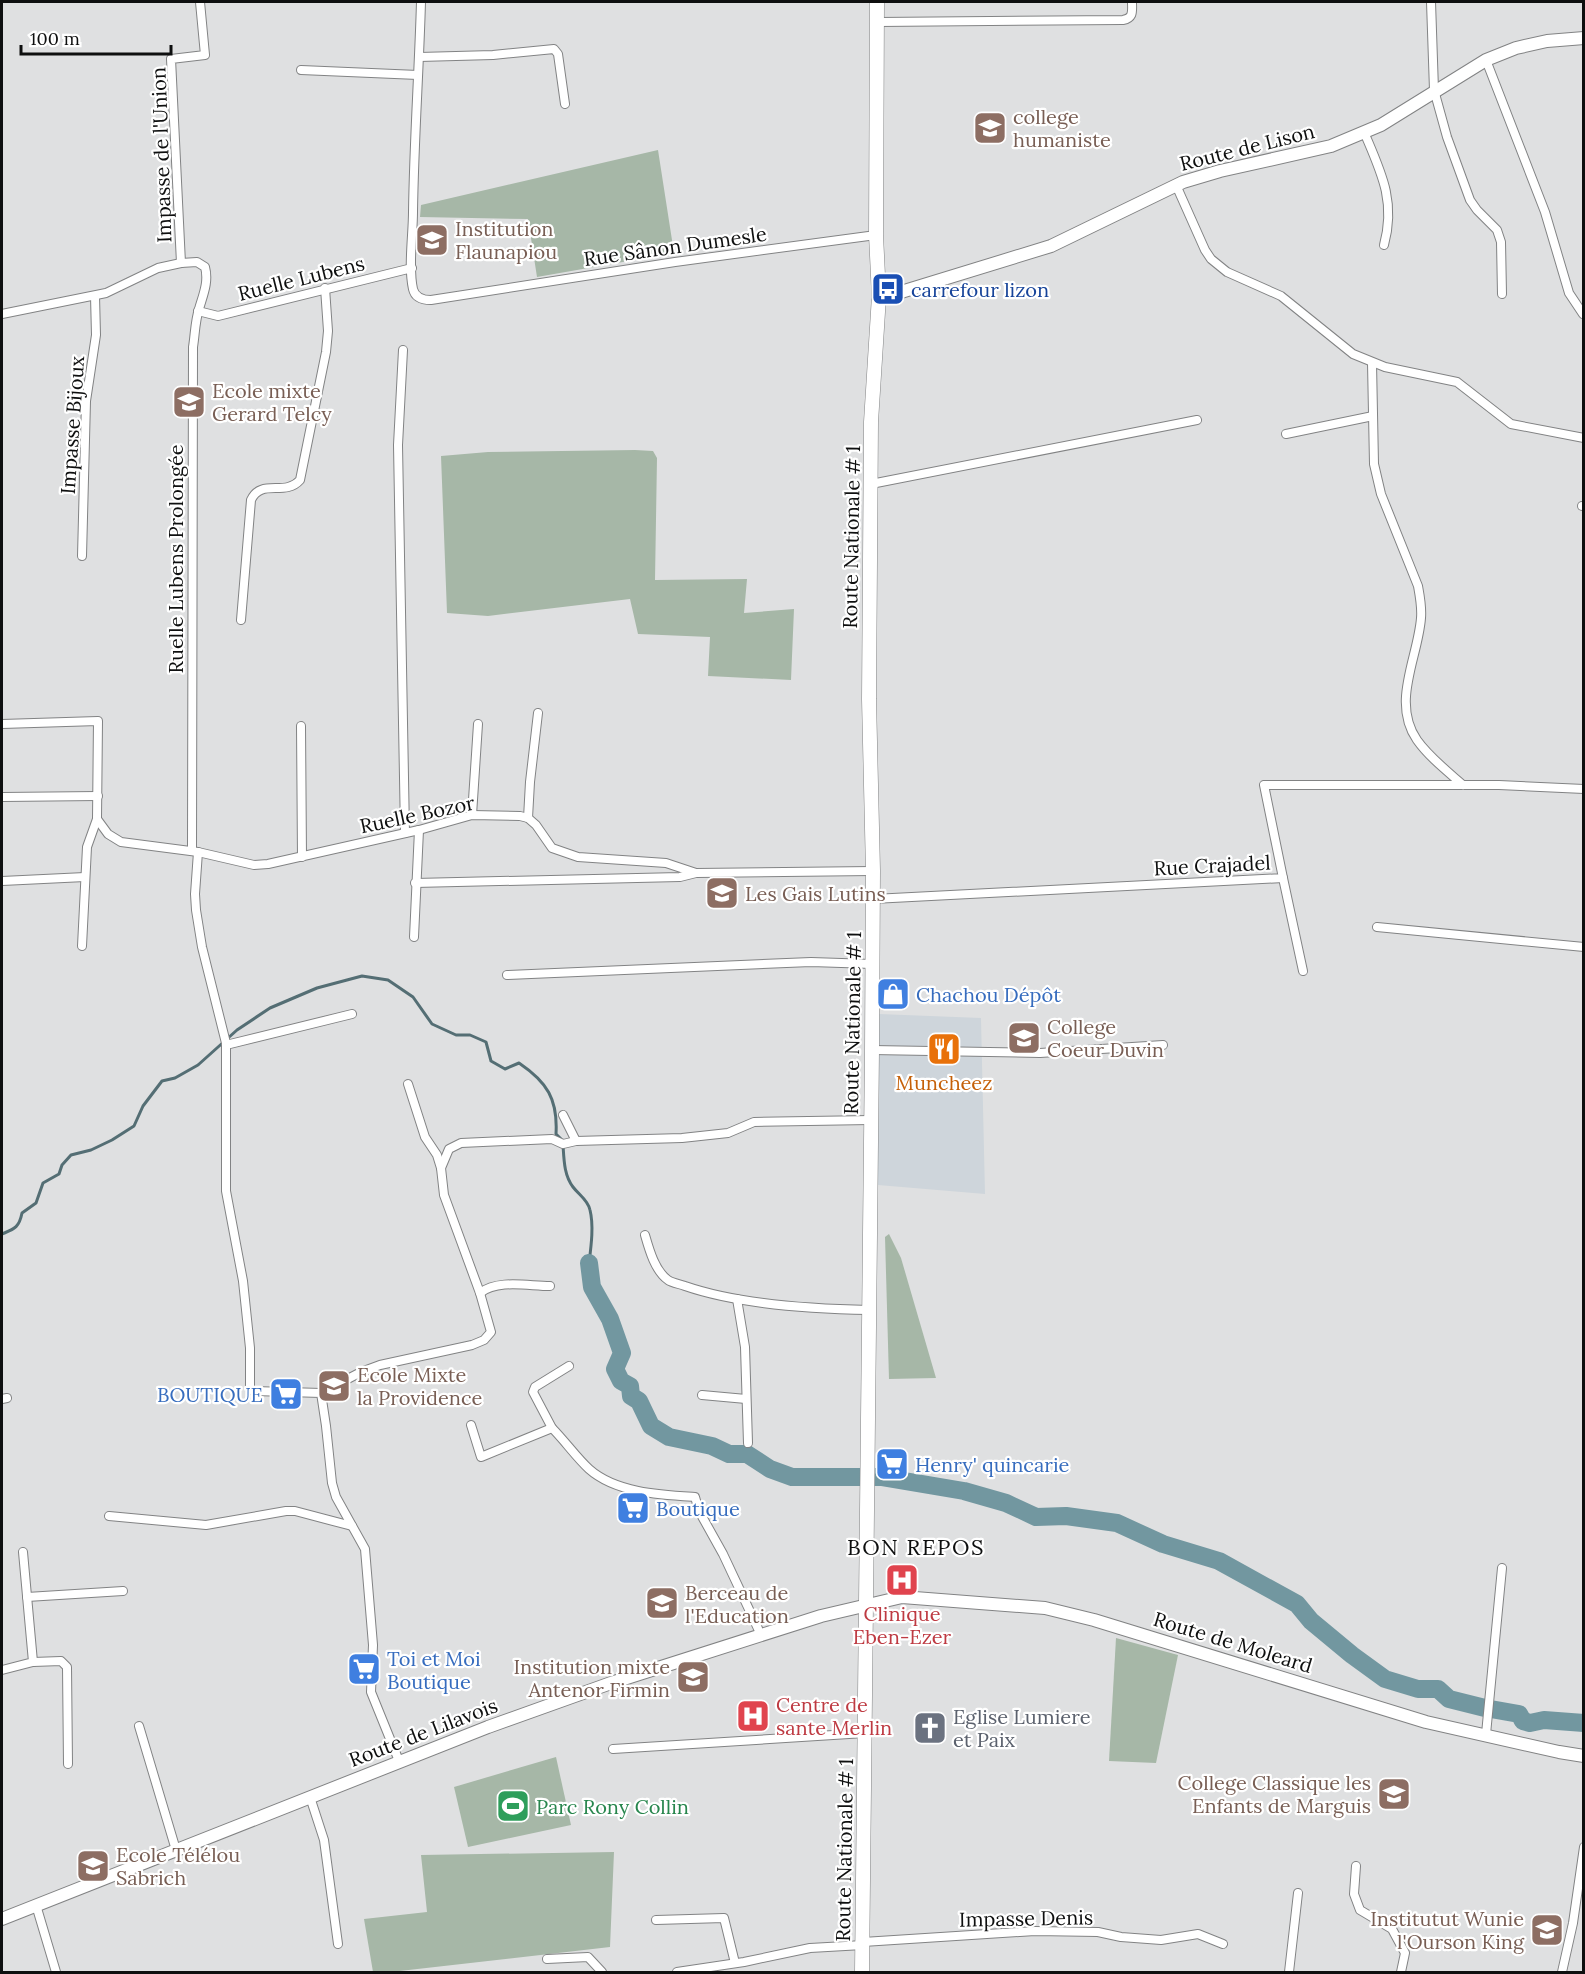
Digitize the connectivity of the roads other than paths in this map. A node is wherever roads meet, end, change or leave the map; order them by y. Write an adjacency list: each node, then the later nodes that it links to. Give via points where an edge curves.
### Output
1 (200, 2): 18 (street, Impasse de l'Union, via 205,55 171,59)
2 (421, 2): 8 (street, Rue Sânon Dumesle)
3 (877, 2): 6 (main road, Route Nationale # 1)
4 (1132, 2): 6 (street, via 1130,18 1123,20)
5 (1431, 2): 12 (street)
6 (878, 22): 16 (main road, Route Nationale # 1)
7 (1584, 38): 9 (street, Route de Lison, via 1537,43)
8 (419, 57): 11 (street, Rue Sânon Dumesle); 13 (street, via 554,50 558,54)
9 (1486, 60): 12 (street, Route de Lison); 26 (street, via 1545,212 1569,293)
10 (301, 70): 11 (street)
11 (418, 75): 19 (street, Rue Sânon Dumesle)
12 (1434, 90): 14 (street, Route de Lison); 21 (street, via 1470,200 1497,230 1501,242)
13 (565, 104)
14 (1364, 132): 15 (street, Route de Lison, via 1331,146); 17 (street, via 1389,200)
15 (1176, 185): 23 (street, Route de Lison, via 1051,246); 28 (street, via 1211,260 1227,272 1281,296 1353,354)
16 (876, 235): 19 (street, Rue Sânon Dumesle, via 430,300 416,295); 23 (main road, Route Nationale # 1)
17 (1384, 245)
18 (180, 263): 22 (street, via 158,268); 24 (street, Ruelle Lubens Prolongée, via 197,262 205,267 205,291)
19 (412, 268): 20 (street, Ruelle Lubens)
20 (325, 288): 24 (street, Ruelle Lubens, via 218,316); 35 (street, via 326,352 300,480 291,488 260,489 251,500)
21 (1502, 294)
22 (95, 296): 25 (street); 34 (street, Impasse Bijoux, via 96,335 86,401)
23 (879, 296): 33 (main road, Route Nationale # 1)
24 (198, 311): 49 (street, Ruelle Lubens Prolongée, via 193,347)
25 (2, 314)
26 (1583, 314)
27 (402, 350): 48 (street, via 398,445)
28 (1372, 363): 29 (street); 32 (street, via 1457,382 1511,424)
29 (1373, 416): 31 (street); 40 (street, via 1374,464 1381,494 1422,603 1406,693 1406,716 1426,752)
30 (1197, 420): 33 (street)
31 (1286, 434)
32 (1584, 438)
33 (871, 484): 51 (main road, Route Nationale # 1, via 869,699)
34 (82, 556)
35 (241, 620)
36 (537, 713): 45 (street)
37 (2, 724): 42 (street, via 98,721)
38 (478, 724): 44 (street)
39 (301, 726): 50 (street)
40 (1463, 785): 41 (street, Rue Crajadel); 54 (street, Rue Crajadel, via 1264,785)
41 (1584, 789)
42 (98, 796): 43 (street); 46 (street)
43 (2, 797)
44 (472, 815): 45 (street, Ruelle Bozor); 47 (street, Ruelle Bozor)
45 (528, 818): 52 (street, via 552,848 563,853 666,863)
46 (97, 819): 49 (street, Ruelle Bozor, via 108,834 121,842); 53 (street, via 87,847)
47 (419, 830): 48 (street, Ruelle Bozor); 56 (street)
48 (405, 833): 50 (street, Ruelle Bozor)
49 (195, 852): 50 (street, Ruelle Bozor, via 262,865); 66 (street, Ruelle Lubens Prolongée, via 196,910)
50 (302, 857)
51 (873, 871): 52 (street); 57 (main road, Route Nationale # 1)
52 (696, 873): 56 (street, via 681,877)
53 (85, 877): 55 (street); 60 (street)
54 (1283, 878): 57 (street, Rue Crajadel); 63 (street)
55 (2, 881)
56 (415, 883): 59 (street)
57 (873, 899): 62 (main road, Route Nationale # 1)
58 (1377, 927): 61 (street)
59 (414, 937)
60 (82, 946)
61 (1584, 947)
62 (872, 964): 64 (street, via 811,962); 68 (main road, Route Nationale # 1)
63 (1303, 971)
64 (507, 975)
65 (352, 1014): 66 (street)
66 (226, 1044): 82 (street, Ruelle Lubens Prolongée, via 226,1191 243,1281 250,1388)
67 (1163, 1045): 68 (street, via 1040,1053)
68 (872, 1050): 71 (main road, Route Nationale # 1)
69 (408, 1084): 73 (street)
70 (563, 1115): 72 (street)
71 (871, 1120): 72 (street, via 754,1122 728,1133 682,1138); 80 (main road, Route Nationale # 1)
72 (576, 1141): 74 (street, via 461,1143)
73 (430, 1146): 74 (street); 75 (street)
74 (449, 1149): 75 (street)
75 (441, 1168): 78 (street, via 444,1196)
76 (645, 1235): 79 (street, via 652,1258 667,1280)
77 (550, 1287): 78 (street, via 498,1285)
78 (480, 1293): 82 (street, via 491,1332 484,1340 380,1365)
79 (737, 1299): 80 (street); 84 (street, via 745,1347)
80 (869, 1310): 94 (main road, Route Nationale # 1)
81 (569, 1366): 86 (street, via 533,1392)
82 (321, 1393): 89 (street, via 332,1483)
83 (702, 1395): 84 (street)
84 (746, 1399): 87 (street)
85 (471, 1425): 86 (street, via 481,1457)
86 (552, 1428): 95 (street, via 590,1470 615,1484 659,1495 695,1497)
87 (748, 1443)
88 (109, 1516): 89 (street, via 206,1525 295,1511)
89 (352, 1526): 103 (street, via 365,1549 373,1645 371,1692)
90 (23, 1552): 93 (street)
91 (1502, 1569): 100 (street)
92 (123, 1591): 93 (street)
93 (27, 1597): 96 (street)
94 (867, 1605): 95 (street, Route de Lilavois); 99 (main road, Route Nationale # 1); 100 (street, Route de Moleard, via 902,1597 1045,1608 1426,1722)
95 (761, 1635): 103 (street, Route de Lilavois, via 581,1694)
96 (33, 1662): 97 (street); 104 (street, via 61,1661 67,1667)
97 (2, 1671)
98 (139, 1726): 107 (street)
99 (865, 1733): 101 (street); 114 (main road, Route Nationale # 1)
100 (1486, 1734): 102 (street, Route de Moleard)
101 (613, 1749)
102 (1584, 1756)
103 (399, 1761): 105 (street, Route de Lilavois)
104 (69, 1764)
105 (310, 1797): 107 (street, Route de Lilavois); 113 (street, via 324,1840)
106 (1584, 1847): 124 (street)
107 (176, 1850): 110 (street, Route de Lilavois)
108 (1356, 1866): 123 (street, via 1354,1894 1360,1910 1392,1929 1405,1953)
109 (1298, 1893): 122 (street)
110 (36, 1905): 111 (street, Route de Lilavois); 118 (street)
111 (2, 1919)
112 (656, 1920): 117 (street, via 724,1917)
113 (338, 1944)
114 (863, 1944): 115 (street, Impasse Denis, via 1035,1931 1098,1932 1161,1940 1198,1934); 117 (street, Impasse Denis, via 810,1948); 121 (main road, Route Nationale # 1)
115 (1223, 1944)
116 (547, 1959): 119 (street, via 588,1957)
117 (735, 1963): 120 (street, Impasse Denis)
118 (56, 1972)
119 (602, 1972)
120 (677, 1972)
121 (862, 1972)
122 (1289, 1972)
123 (1401, 1972)
124 (1562, 1972)

